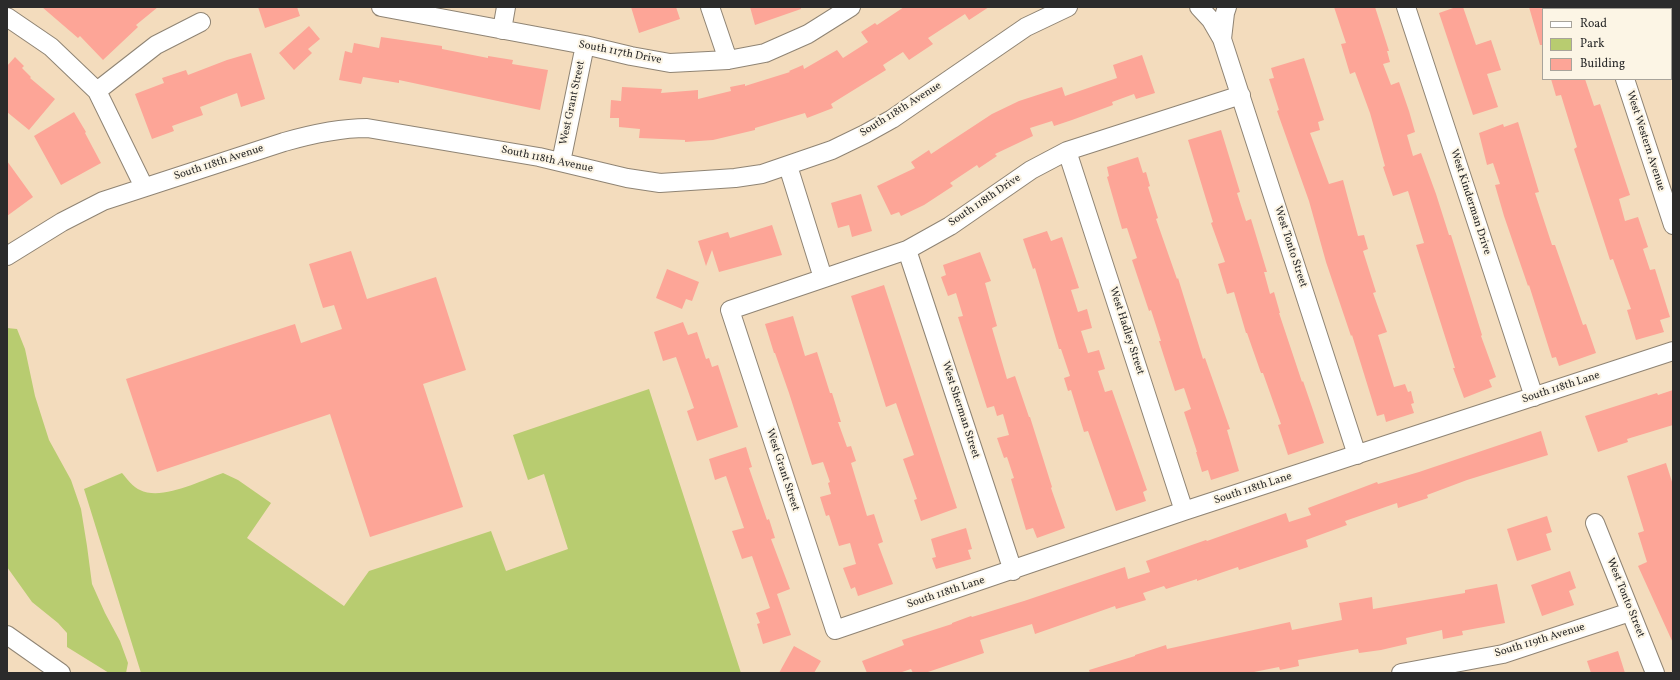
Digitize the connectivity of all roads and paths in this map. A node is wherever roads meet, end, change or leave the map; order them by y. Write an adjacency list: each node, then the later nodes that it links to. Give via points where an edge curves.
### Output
1 (381, 7): 11 (street, South 117th Drive)
2 (506, 7): 11 (street)
3 (710, 7): 14 (street)
4 (851, 7): 14 (street, South 117th Drive, via 808,34 772,50)
5 (1068, 7): 20 (street, South 118th Avenue, via 1026,27 892,119 832,150)
6 (1199, 7): 12 (street, West Tonto Street, via 1211,20)
7 (1226, 7): 12 (street, West Tonto Street)
8 (1406, 7): 28 (street, West Kinderman Drive)
9 (7, 17): 16 (street, via 50,47)
10 (201, 22): 16 (street, via 156,45)
11 (502, 30): 13 (street, South 117th Drive)
12 (1222, 39): 17 (street, West Tonto Street)
13 (585, 45): 14 (street, South 117th Drive, via 670,62); 19 (street, West Grant Street)
14 (728, 60)
15 (1625, 80): 22 (street, West Western Avenue)
16 (97, 91): 21 (street)
17 (1241, 95): 18 (street, South 118th Drive); 29 (street, West Tonto Street)
18 (1067, 151): 23 (street, South 118th Drive, via 1031,170 950,226); 30 (street, West Hadley Street)
19 (561, 162): 20 (street, South 118th Avenue, via 660,183 735,178 762,174); 21 (street, South 118th Avenue, via 540,156 375,129 354,128 305,136)
20 (788, 166): 25 (street)
21 (144, 188): 24 (street, South 118th Avenue, via 96,205 62,222)
22 (1673, 225)
23 (907, 250): 25 (street, South 118th Drive); 32 (street, West Sherman Street)
24 (7, 256)
25 (823, 278): 26 (street, South 118th Drive)
26 (730, 310): 34 (street, West Grant Street)
27 (1673, 351): 28 (street, South 118th Lane)
28 (1534, 397): 29 (street, South 118th Lane)
29 (1357, 455): 30 (street, South 118th Lane)
30 (1184, 512): 32 (street, South 118th Lane)
31 (1595, 523): 33 (street, West Tonto Street)
32 (1013, 571): 34 (street, South 118th Lane)
33 (1630, 612): 37 (street, South 119th Avenue, via 1503,654); 38 (street, West Tonto Street)
34 (834, 630)
35 (7, 635): 36 (street)
36 (60, 673)
37 (1400, 673)
38 (1655, 673)

